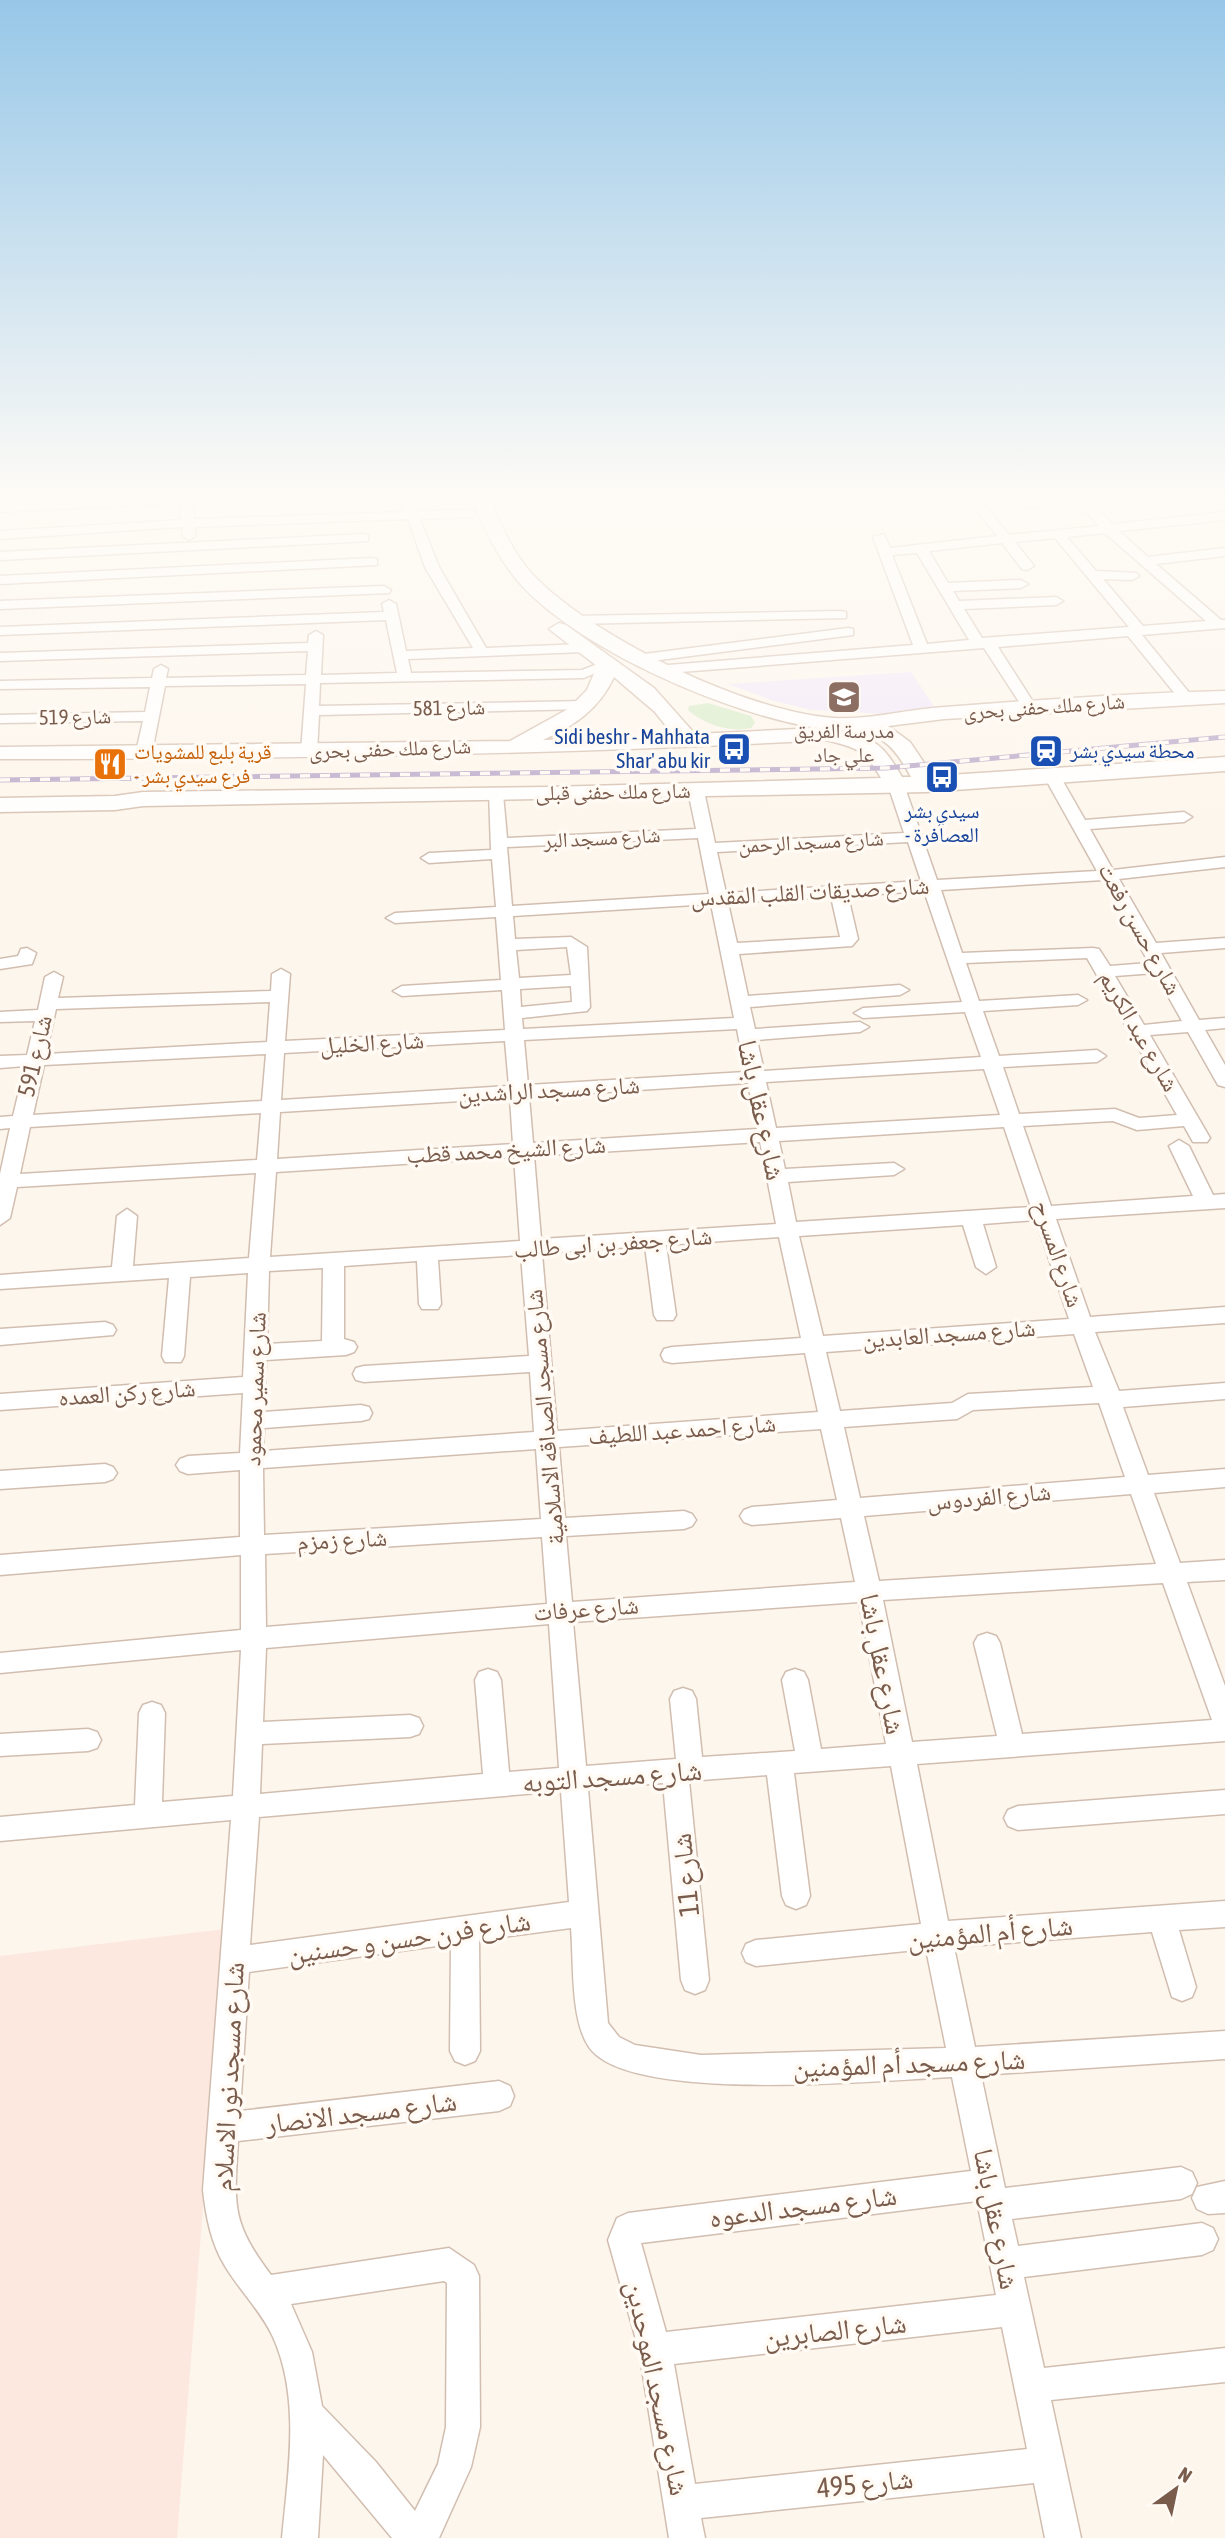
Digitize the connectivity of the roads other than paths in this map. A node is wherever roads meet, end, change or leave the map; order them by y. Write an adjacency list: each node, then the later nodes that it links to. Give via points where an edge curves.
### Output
1 (178, 618): 13 (street)
2 (331, 618): 11 (street)
3 (394, 618): 28 (street)
4 (461, 618): 26 (street)
5 (549, 618): 24 (street)
6 (815, 618): 19 (street)
7 (842, 618): 18 (street)
8 (909, 618): 23 (street)
9 (965, 618): 20 (street)
10 (1126, 618): 16 (street)
11 (317, 619): 13 (street); 22 (street)
12 (575, 620): 19 (street); 30 (street)
13 (176, 624): 17 (street); 25 (street)
14 (1222, 624): 15 (street)
15 (1184, 627): 16 (street); 21 (street)
16 (1135, 630): 20 (street); 40 (street)
17 (0, 631)
18 (848, 632): 19 (street); 27 (street)
19 (696, 634): 30 (street)
20 (982, 642): 23 (street); 42 (street)
21 (1199, 643)
22 (315, 647): 25 (street); 34 (street)
23 (920, 647): 27 (street)
24 (584, 648): 26 (street); 31 (street)
25 (166, 652): 29 (street); 35 (street)
26 (482, 652): 28 (street)
27 (856, 652): 32 (street)
28 (402, 655): 33 (street)
29 (0, 657)
30 (644, 658): 32 (street)
31 (608, 664): 33 (street, via 584,674); 36 (street); 41 (street, via 605,678)
32 (673, 671): 36 (street, via 664,684); 38 (street)
33 (405, 677): 34 (street)
34 (313, 679): 35 (street); 43 (street)
35 (157, 682): 37 (street); 45 (street)
36 (637, 684): 46 (street)
37 (5, 685): 44 (street)
38 (716, 694): 46 (street, via 685,702); 48 (street, via 799,719); 49 (street, via 722,703 750,714)
39 (1225, 697): 40 (street, شارع ملك حفنى بحرى)
40 (1186, 698): 42 (street, شارع ملك حفنى بحرى)
41 (586, 705): 43 (street, شارع 581); 51 (street, via 552,728)
42 (1030, 708): 48 (street, شارع ملك حفنى بحرى)
43 (311, 710): 52 (street)
44 (0, 711)
45 (151, 716): 47 (street, شارع 519); 53 (street)
46 (672, 717): 50 (street)
47 (0, 719)
48 (863, 723): 57 (street, via 904,746)
49 (780, 736): 50 (street, شارع ملك حفنى بحرى); 58 (street, شارع ملك حفنى بحرى, via 826,734 865,743 878,754)
50 (689, 742): 51 (street, شارع ملك حفنى بحرى)
51 (506, 746): 52 (street, شارع ملك حفنى بحرى)
52 (309, 751): 53 (street, شارع ملك حفنى بحرى)
53 (144, 752): 54 (street, شارع ملك حفنى بحرى)
54 (0, 753)
55 (1225, 764): 56 (street, شارع ملك حفنى قبلى)
56 (1053, 779): 57 (street, شارع ملك حفنى قبلى); 63 (street, شارع حسن رفعت)
57 (927, 785): 58 (street, شارع ملك حفنى قبلى)
58 (896, 786): 59 (street, شارع ملك حفنى قبلى); 64 (street, شارع المسرح)
59 (695, 791): 60 (street, شارع ملك حفنى قبلى); 65 (street, شارع عقل باشا)
60 (495, 794): 61 (street, شارع ملك حفنى قبلى); 66 (street, شارع مسجد الصداقه الاسلامية)
61 (0, 805)
62 (1184, 817): 63 (street)
63 (1081, 825): 69 (street, شارع حسن رفعت)
64 (914, 837): 65 (street, شارع مسجد الرحمن); 70 (street, شارع المسرح)
65 (706, 840): 66 (street, شارع مسجد البر); 72 (street, شارع عقل باشا)
66 (499, 848): 67 (street); 73 (street, شارع مسجد الصداقه الاسلامية)
67 (429, 858)
68 (1225, 862): 69 (street, شارع صديقات القلب المقدس)
69 (1110, 875): 70 (street, شارع صديقات القلب المقدس); 78 (street, شارع حسن رفعت)
70 (930, 884): 71 (street, شارع صديقات القلب المقدس); 80 (street, شارع المسرح)
71 (838, 890): 72 (street, شارع صديقات القلب المقدس); 77 (street, via 846,942)
72 (718, 897): 73 (street, شارع صديقات القلب المقدس); 77 (street, شارع عقل باشا)
73 (504, 909): 74 (street, شارع صديقات القلب المقدس); 76 (street, شارع مسجد الصداقه الاسلامية)
74 (395, 918)
75 (1225, 943): 78 (street)
76 (507, 945): 85 (street, via 575,943); 86 (street, شارع مسجد الصداقه الاسلامية)
77 (729, 949): 93 (street, شارع عقل باشا)
78 (1152, 949): 82 (street, شارع حسن رفعت)
79 (27, 953): 81 (street, via 20,963)
80 (956, 958): 83 (street, شارع عبد الكريم, via 1090,952); 90 (street, شارع المسرح)
81 (0, 964)
82 (1161, 967): 83 (street); 96 (street, شارع حسن رفعت)
83 (1105, 972): 97 (street, شارع عبد الكريم)
84 (54, 977): 91 (street, شارع 591)
85 (580, 980): 86 (street); 95 (street, via 582,1004 577,1009)
86 (510, 984): 88 (street); 95 (street, شارع مسجد الصداقه الاسلامية)
87 (900, 990): 93 (street)
88 (402, 991)
89 (1078, 1000): 90 (street)
90 (974, 1006): 93 (street, via 862,1020); 102 (street, شارع المسرح)
91 (46, 1010): 92 (street); 98 (street, شارع سمير محمود, via 281,985); 100 (street, شارع 591)
92 (0, 1017)
93 (743, 1020): 95 (street, شارع الخليل); 103 (street, شارع عقل باشا)
94 (1225, 1023): 96 (street)
95 (513, 1024): 98 (street, شارع الخليل); 105 (street, شارع مسجد الصداقه الاسلامية)
96 (1195, 1026): 97 (street); 104 (street, شارع حسن رفعت)
97 (1139, 1031): 107 (street, شارع عبد الكريم)
98 (276, 1048): 100 (street, شارع الخليل); 106 (street, شارع سمير محمود)
99 (1097, 1056): 102 (street, شارع مسجد الراشدين)
100 (34, 1060): 101 (street, شارع الخليل); 109 (street, شارع 591)
101 (0, 1062)
102 (993, 1063): 103 (street, شارع مسجد الراشدين); 108 (street, شارع المسرح)
103 (755, 1077): 105 (street, شارع مسجد الراشدين); 111 (street, شارع عقل باشا)
104 (1225, 1081)
105 (519, 1091): 106 (street, شارع مسجد الراشدين); 114 (street, شارع مسجد الصداقه الاسلامية)
106 (272, 1106): 109 (street, شارع مسجد الراشدين); 115 (street, شارع سمير محمود)
107 (1189, 1119): 108 (street, شارع عبد الكريم, via 1138,1124 1115,1115); 112 (street, شارع عبد الكريم)
108 (1013, 1120): 111 (street, شارع الشيخ محمد قطب); 120 (street, شارع المسرح)
109 (20, 1122): 110 (street, شارع مسجد الراشدين); 118 (street, شارع 591)
110 (0, 1123)
111 (767, 1134): 114 (street, شارع الشيخ محمد قطب); 117 (street, شارع عقل باشا)
112 (1200, 1138)
113 (1179, 1146): 119 (street)
114 (524, 1149): 115 (street, شارع الشيخ محمد قطب); 126 (street, شارع مسجد الصداقه الاسلامية)
115 (266, 1165): 118 (street, شارع الشيخ محمد قطب); 129 (street, شارع سمير محمود)
116 (894, 1169): 117 (street)
117 (776, 1176): 124 (street, شارع عقل باشا)
118 (4, 1182): 122 (street, شارع 591)
119 (1216, 1201): 120 (street, شارع جعفر بن ابى طالب)
120 (1043, 1213): 123 (street, شارع جعفر بن ابى طالب); 137 (street, شارع المسرح)
121 (127, 1216): 132 (street)
122 (0, 1218)
123 (971, 1218): 124 (street, شارع جعفر بن ابى طالب); 130 (street)
124 (788, 1231): 125 (street, شارع جعفر بن ابى طالب); 140 (street, شارع عقل باشا)
125 (655, 1240): 126 (street, شارع جعفر بن ابى طالب); 135 (street)
126 (531, 1249): 127 (street, شارع جعفر بن ابى طالب); 144 (street, شارع مسجد الصداقه الاسلامية)
127 (427, 1255): 128 (street, شارع جعفر بن ابى طالب); 134 (street)
128 (334, 1261): 129 (street, شارع جعفر بن ابى طالب); 141 (street, via 339,1347)
129 (259, 1266): 131 (street, شارع جعفر بن ابى طالب); 141 (street, شارع سمير محمود)
130 (986, 1268)
131 (180, 1271): 132 (street, شارع جعفر بن ابى طالب); 143 (street)
132 (122, 1274): 133 (street, شارع جعفر بن ابى طالب)
133 (0, 1282)
134 (430, 1304)
135 (665, 1315)
136 (1225, 1315): 137 (street, شارع مسجد العابدين)
137 (1082, 1325): 140 (street, شارع مسجد العابدين); 148 (street, شارع المسرح)
138 (105, 1330): 139 (street)
139 (0, 1337)
140 (813, 1344): 142 (street, شارع مسجد العابدين); 151 (street, شارع عقل باشا)
141 (255, 1353): 146 (street, شارع سمير محمود)
142 (673, 1355)
143 (173, 1356)
144 (541, 1363): 145 (street); 153 (street, شارع مسجد الصداقه الاسلامية)
145 (364, 1374)
146 (254, 1384): 149 (street, شارع ركن العمده); 152 (street, شارع سمير محمود)
147 (1225, 1391): 148 (street, شارع احمد عبد اللطيف)
148 (1111, 1397): 151 (street, شارع احمد عبد اللطيف, via 968,1402 957,1411); 159 (street, شارع المسرح)
149 (0, 1402)
150 (361, 1413): 152 (street)
151 (831, 1420): 153 (street, شارع احمد عبد اللطيف); 160 (street, شارع عقل باشا)
152 (252, 1422): 154 (street, شارع سمير محمود)
153 (547, 1439): 154 (street, شارع احمد عبد اللطيف); 163 (street, شارع مسجد الصداقه الاسلامية)
154 (251, 1459): 155 (street, شارع احمد عبد اللطيف); 164 (street, شارع سمير محمود)
155 (188, 1465)
156 (106, 1473): 158 (street)
157 (1225, 1478): 159 (street, شارع الفردوس)
158 (0, 1480)
159 (1142, 1485): 160 (street, شارع الفردوس); 167 (street, شارع المسرح)
160 (851, 1508): 161 (street, شارع الفردوس); 168 (street, شارع عقل باشا)
161 (752, 1516)
162 (684, 1520): 163 (street, شارع زمزم)
163 (554, 1527): 164 (street, شارع زمزم); 169 (street, شارع مسجد الصداقه الاسلامية)
164 (253, 1545): 165 (street, شارع زمزم); 170 (street, شارع سمير محمود)
165 (0, 1565)
166 (1225, 1570): 167 (street, شارع عرفات)
167 (1174, 1573): 168 (street, شارع عرفات); 177 (street, شارع المسرح)
168 (869, 1589): 169 (street, شارع عرفات); 184 (street, شارع عقل باشا)
169 (561, 1611): 170 (street, شارع عرفات); 188 (street, شارع مسجد الصداقه الاسلامية)
170 (254, 1637): 172 (street, شارع عرفات); 180 (street, شارع سمير محمود)
171 (987, 1643): 183 (street)
172 (0, 1663)
173 (795, 1679): 185 (street)
174 (488, 1680): 189 (street)
175 (683, 1699): 187 (street, شارع 11)
176 (152, 1713): 192 (street)
177 (1225, 1721)
178 (410, 1726): 180 (street)
179 (1225, 1730): 183 (street, شارع مسجد التوبه)
180 (249, 1734): 191 (street, شارع سمير محمود)
181 (88, 1740): 182 (street)
182 (0, 1745)
183 (1013, 1745): 184 (street, شارع مسجد التوبه)
184 (900, 1753): 185 (street, شارع مسجد التوبه); 200 (street, شارع عقل باشا)
185 (810, 1761): 186 (street, شارع مسجد التوبه)
186 (779, 1763): 187 (street, شارع مسجد التوبه); 195 (street)
187 (682, 1770): 188 (street, شارع مسجد التوبه); 203 (street, شارع 11)
188 (573, 1778): 189 (street, شارع مسجد التوبه); 196 (street, شارع مسجد الصداقه الاسلامية)
189 (497, 1784): 191 (street, شارع مسجد التوبه)
190 (1225, 1802): 193 (street)
191 (246, 1805): 192 (street, شارع مسجد التوبه); 202 (street, شارع مسجد نور الاسلام)
192 (148, 1815): 194 (street, شارع مسجد التوبه)
193 (1018, 1818)
194 (0, 1829)
195 (796, 1896)
196 (584, 1913): 199 (street, شارع فرن حسن و حسنين); 205 (street, شارع مسجد الصداقه الاسلامية)
197 (1225, 1914): 198 (street, شارع أم المؤمنين)
198 (1162, 1919): 200 (street, شارع أم المؤمنين); 204 (street)
199 (465, 1929): 202 (street, شارع فرن حسن و حسنين); 207 (street)
200 (937, 1935): 201 (street, شارع أم المؤمنين); 208 (street, شارع عقل باشا)
201 (756, 1953)
202 (233, 1961): 210 (street, شارع مسجد نور الاسلام)
203 (695, 1980)
204 (1182, 1987)
205 (598, 2039): 208 (street, شارع مسجد أم المؤمنين, via 637,2060 701,2069)
206 (1225, 2045): 208 (street, شارع مسجد أم المؤمنين)
207 (465, 2051)
208 (965, 2064): 212 (street, شارع عقل باشا)
209 (499, 2096): 210 (street, شارع مسجد الانصار)
210 (223, 2129): 216 (street, شارع مسجد نور الاسلام, via 219,2190 223,2224 236,2255)
211 (1181, 2183): 212 (street, شارع مسجد الدعوه)
212 (992, 2195): 213 (street, شارع مسجد الدعوه, via 633,2226); 215 (street, شارع عقل باشا)
213 (624, 2239): 218 (street, شارع مسجد الموحدين)
214 (1202, 2239): 215 (street)
215 (1006, 2263): 217 (street, شارع عقل باشا)
216 (265, 2292): 221 (street, شارع مسجد نور الاسلام, via 286,2328 301,2369); 226 (street, via 449,2264 463,2276 463,2427 454,2467)
217 (1015, 2309): 218 (street, شارع الصابرين); 220 (street, شارع عقل باشا)
218 (655, 2350): 223 (street, شارع مسجد الموحدين)
219 (1225, 2365): 220 (street)
220 (1030, 2386): 222 (street, شارع عقل باشا)
221 (309, 2416): 224 (street, شارع مسجد نور الاسلام); 225 (street, via 384,2496)
222 (1047, 2464): 223 (street, شارع 495); 228 (street, شارع عقل باشا)
223 (683, 2503): 227 (street, شارع مسجد الموحدين)
224 (300, 2538)
225 (413, 2538)
226 (421, 2538)
227 (688, 2538)
228 (1063, 2538)

